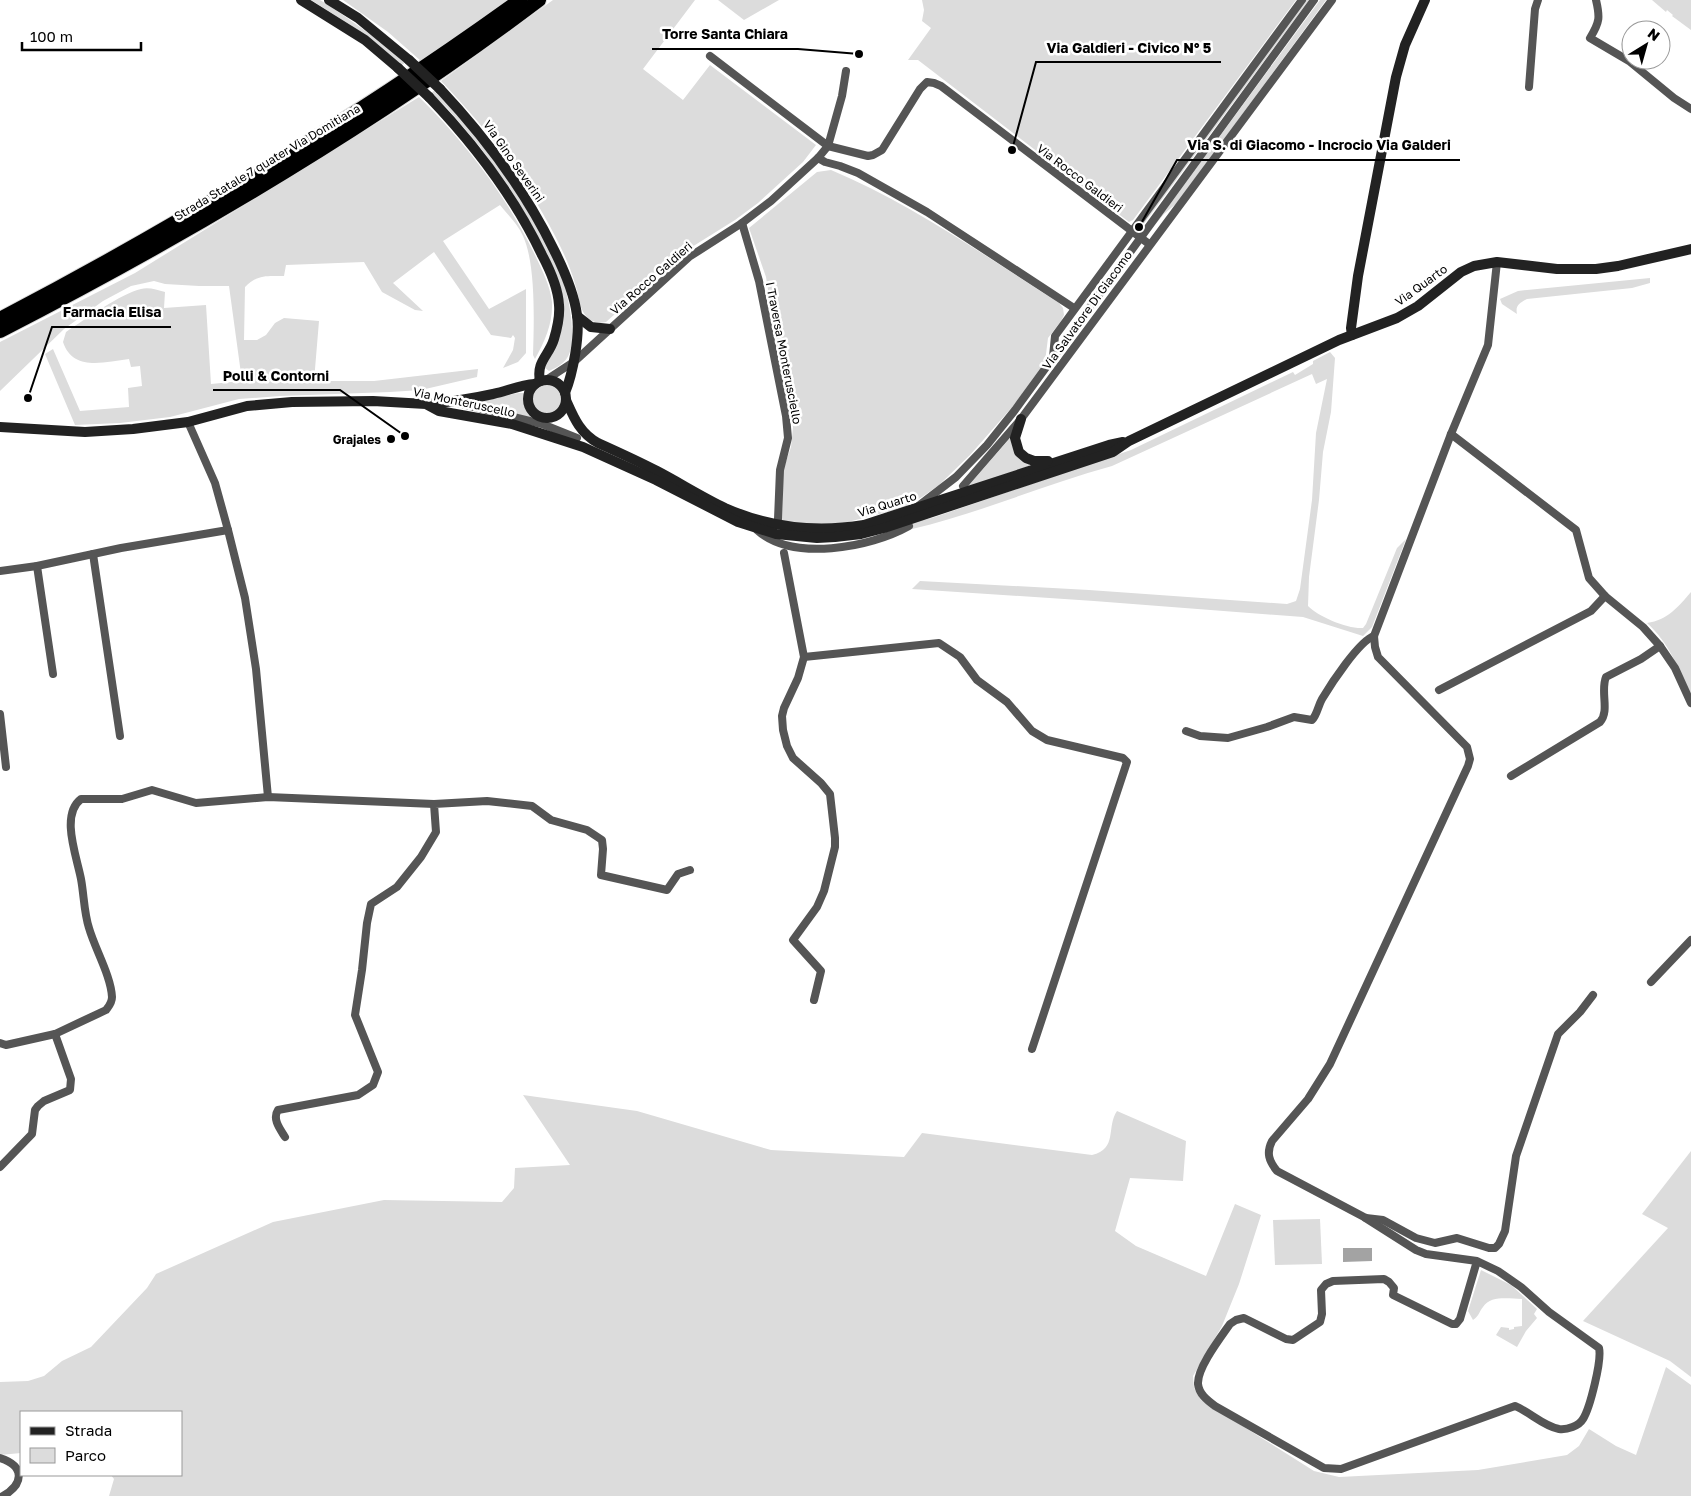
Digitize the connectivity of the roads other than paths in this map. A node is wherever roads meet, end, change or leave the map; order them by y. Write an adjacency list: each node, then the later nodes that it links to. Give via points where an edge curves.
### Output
1 (301, 0): 31 (street, Via Gino Severini, bridge, via 365,40 398,68 467,139 500,182 524,220 555,286 558,322 554,340)
2 (328, 0): 24 (street, Via Gino Severini, bridge, via 358,18 409,60 440,88 482,136 545,231 566,275)
3 (520, 0): 25 (highway, Strada Statale 7 quater Via Domitiana, via 294,153 182,220)
4 (539, 0): 27 (highway, Strada Statale 7 quater Via Domitiana, via 441,70 306,158 122,267)
5 (1302, 0): 18 (street, Via Salvatore Di Giacomo)
6 (1314, 0): 19 (street, Via Salvatore Di Giacomo)
7 (1332, 0): 20 (street, Via Salvatore Di Giacomo)
8 (1425, 0): 28 (street, via 1405,45 1396,77 1358,276)
9 (1538, 0): 13 (street)
10 (1596, 0): 14 (street, via 1600,16 1590,38 1629,61)
11 (710, 56): 15 (street)
12 (846, 71): 15 (street)
13 (1530, 87)
14 (1691, 109)
15 (828, 146): 16 (street, Via Rocco Galdieri); 18 (street, Via Rocco Galdieri, via 868,156 878,153 885,147 923,85 934,83)
16 (818, 158): 17 (street, Via Rocco Galdieri, via 772,201); 23 (street, via 853,171 927,212)
17 (742, 223): 26 (street, Via Rocco Galdieri, via 689,257); 47 (street, I Traversa Monterusciello, via 759,281 786,416 788,438 780,470)
18 (1131, 231): 19 (street, Via Rocco Galdieri); 23 (street, Via Salvatore Di Giacomo)
19 (1140, 237): 20 (street, Via Rocco Galdieri); 29 (street, Via Salvatore Di Giacomo)
20 (1149, 244): 37 (street, Via Salvatore Di Giacomo)
21 (1691, 249): 22 (street, Via Quarto, via 1596,269 1557,269)
22 (1497, 262): 28 (street, Via Quarto, via 1468,268 1418,306); 41 (street, via 1488,345)
23 (1074, 308): 29 (street, Via Salvatore Di Giacomo, via 1055,336)
24 (577, 316): 26 (street, via 591,327); 30 (street, Via Gino Severini)
25 (0, 319)
26 (610, 330): 30 (street, Via Rocco Galdieri)
27 (0, 332)
28 (1352, 335): 43 (street, Via Quarto)
29 (1053, 357): 46 (street, Via Salvatore Di Giacomo, via 987,445 956,477)
30 (574, 361): 32 (street, Via Rocco Galdieri); 34 (street, Via Gino Severini)
31 (541, 363): 32 (street, Via Gino Severini); 33 (street)
32 (540, 382): 33 (street); 34 (street, via 558,383); 39 (street, via 529,395 530,406)
33 (521, 385): 35 (street)
34 (566, 396): 39 (street, via 563,410); 46 (street, Via Quarto, via 576,423 591,440 658,471 723,507 757,520 798,529 832,529 864,525)
35 (454, 402): 36 (street); 39 (street)
36 (426, 404): 38 (street, Via Monteruscello, via 292,402 247,406); 39 (street, Via Monteruscello, via 439,411)
37 (1021, 419): 44 (street, via 1015,438 1020,452 1034,461); 45 (street, Via Salvatore Di Giacomo)
38 (188, 422): 40 (street, Via Monteruscello, via 133,430 85,432); 50 (street, via 215,483)
39 (542, 424): 42 (street); 49 (street, Via Monteruscello)
40 (0, 427)
41 (1451, 434): 55 (street, via 1576,530 1589,578); 56 (street)
42 (577, 438)
43 (1129, 441): 44 (street, Via Quarto); 49 (street, Via Quarto, via 1112,452 870,532 817,538 776,534)
44 (1054, 463): 46 (street, Via Quarto)
45 (962, 486)
46 (915, 508)
47 (778, 519)
48 (909, 526): 49 (street, via 876,540 816,548 784,544 765,537)
49 (755, 528)
50 (228, 530): 52 (street); 67 (street, via 251,631)
51 (784, 553): 58 (street)
52 (93, 554): 53 (street); 64 (street)
53 (37, 566): 54 (street); 59 (street)
54 (0, 571)
55 (1605, 596): 57 (street, via 1643,627); 60 (street, via 1591,611)
56 (1374, 636): 63 (street, via 1367,638 1351,658 1312,720 1294,717 1228,738 1200,736); 79 (street, via 1378,656 1467,747 1470,760 1330,1064 1308,1099 1269,1148 1271,1164 1277,1171)
57 (1660, 646): 61 (street, via 1675,668); 66 (street, via 1606,677 1604,716 1600,722)
58 (804, 658): 73 (street, via 784,708 783,730 793,758 830,794 835,838 824,891 793,940 821,970); 76 (street, via 939,643 960,657 977,680 1007,702 1032,731 1047,740 1123,758 1127,762)
59 (53, 674)
60 (1439, 690)
61 (1691, 703)
62 (0, 714): 65 (street)
63 (1186, 731)
64 (120, 736)
65 (6, 768)
66 (1511, 776)
67 (268, 797): 68 (street); 74 (street, via 196,803 152,790 122,800 86,798 77,803 72,814 72,840 88,926 112,997 106,1010)
68 (434, 804): 69 (street, via 486,801 532,806 551,820 587,830 602,840 601,875 667,890 678,874); 77 (street, via 436,832 397,887 371,904 366,923 355,1015 378,1072 373,1085 358,1095 278,1110 276,1120)
69 (690, 870)
70 (1691, 940): 71 (street)
71 (1651, 982)
72 (1593, 995): 79 (street, via 1558,1034 1516,1156 1504,1231 1496,1248 1458,1238 1435,1243 1416,1238 1383,1220)
73 (814, 1000)
74 (56, 1034): 75 (street, via 6,1045); 78 (street, via 70,1079 70,1090 38,1106 32,1134)
75 (0, 1043)
76 (1032, 1049)
77 (285, 1137)
78 (0, 1167)
79 (1364, 1218): 80 (street, via 1426,1254)
80 (1477, 1261): 80 (street, via 1521,1287 1599,1348 1601,1354 1595,1384 1583,1420 1574,1426 1558,1429 1515,1406 1332,1470 1215,1406 1200,1390 1200,1373 1230,1324 1236,1320 1244,1318 1293,1340 1320,1322 1321,1290 1326,1284 1333,1281 1384,1280 1394,1288 1395,1297 1456,1324)
81 (0, 1458): 82 (street, via 16,1467 19,1474 18,1483)
82 (3, 1496)

